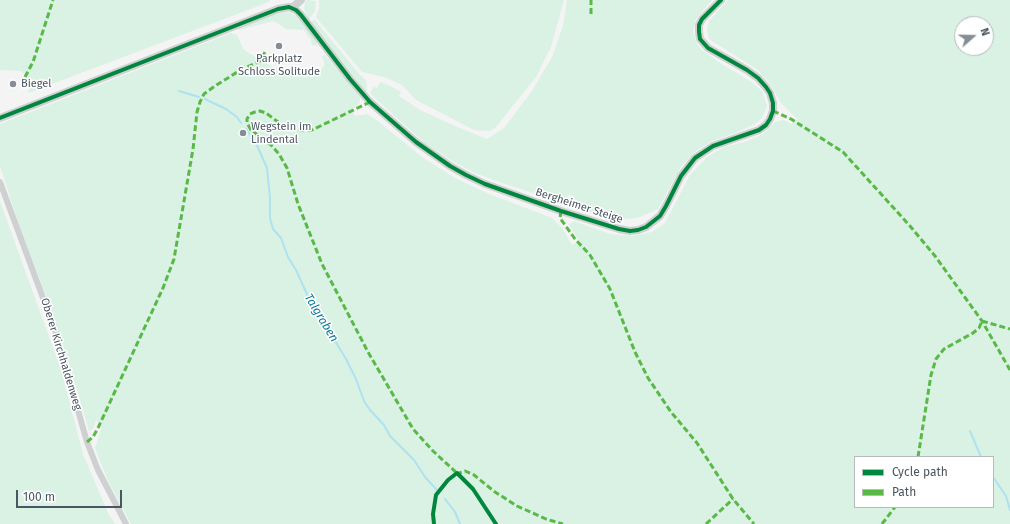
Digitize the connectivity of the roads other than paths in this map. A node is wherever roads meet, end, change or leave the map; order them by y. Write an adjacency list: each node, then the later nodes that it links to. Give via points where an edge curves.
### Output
1 (301, 0): 3 (street)
2 (721, 0): 3 (street, Bergheimer Steige, via 702,19 698,32 700,39 708,48 758,78 770,93 773,111 766,125 759,130 713,146 695,158 681,176 660,216 646,227 630,231 582,218 485,184 450,166 416,142 370,102 301,15)
3 (292, 8): 4 (street, via 278,8)
4 (0, 118)
5 (0, 182): 6 (street, Oberer Kirchhaldenweg, via 56,333 87,442 98,470)
6 (126, 524)

